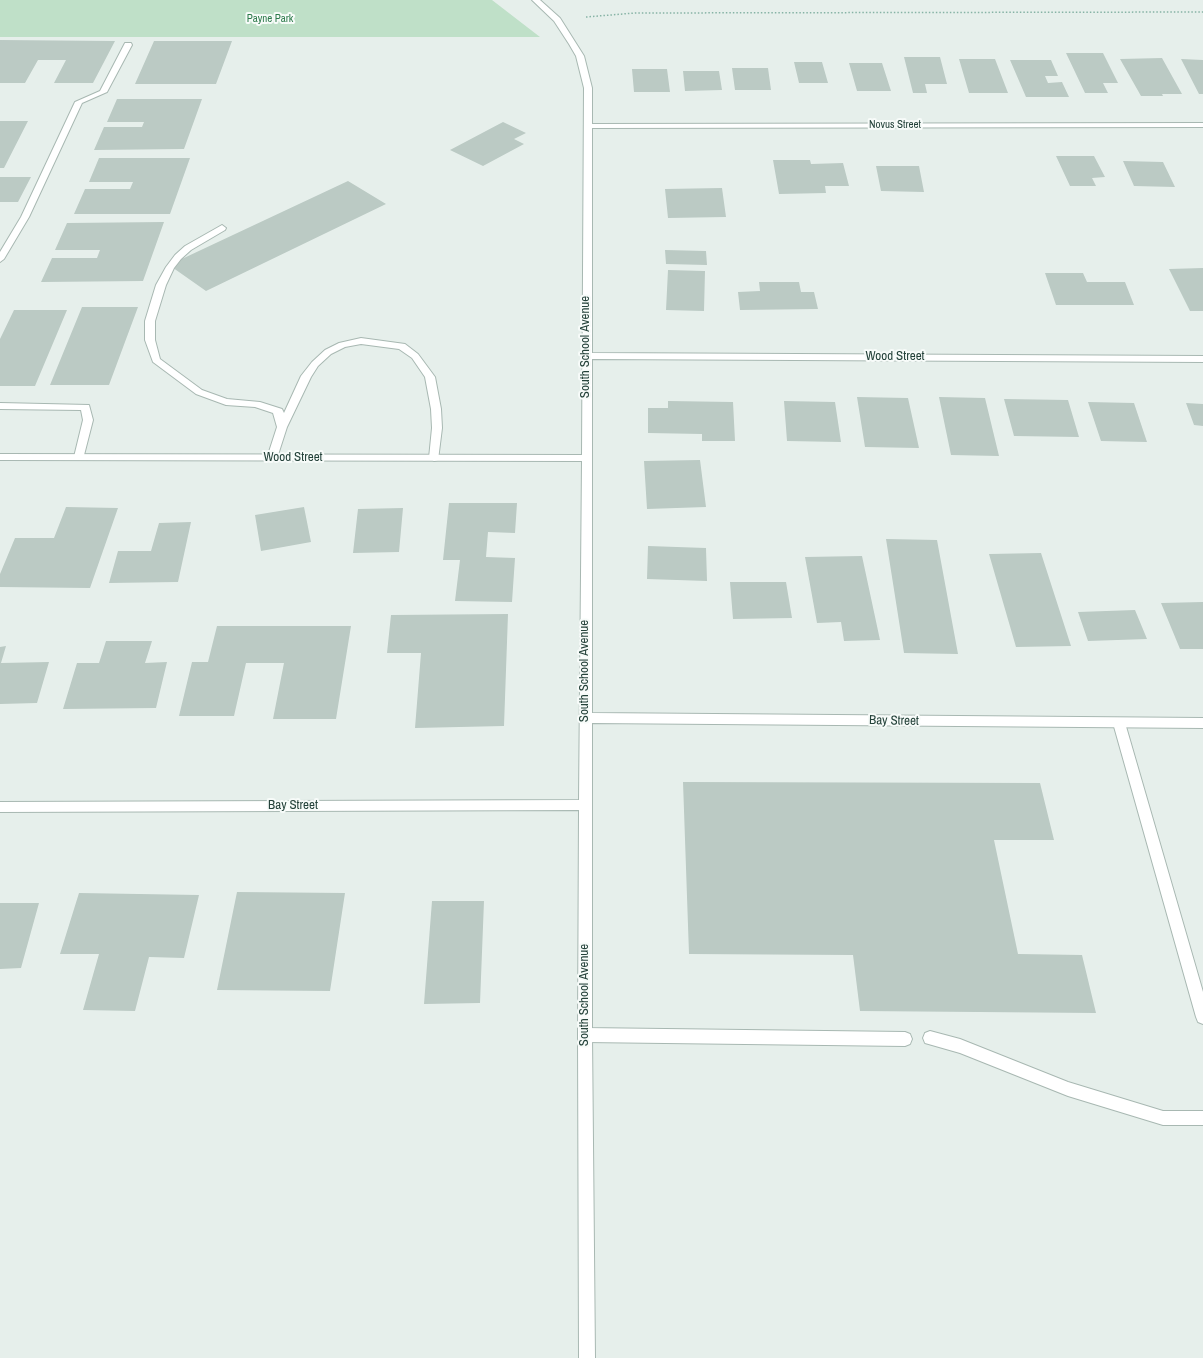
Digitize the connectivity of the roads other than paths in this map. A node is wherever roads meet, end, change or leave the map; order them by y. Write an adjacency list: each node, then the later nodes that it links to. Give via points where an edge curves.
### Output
1 (536, 0): 4 (street, South School Avenue, via 557,20 580,56 588,88)
2 (128, 45): 6 (street, via 103,92 79,102 25,217)
3 (1203, 125): 4 (street, Novus Street)
4 (587, 126): 7 (street, South School Avenue)
5 (222, 228): 10 (street, via 178,256 161,285 150,321 150,340 156,360 199,392 226,402 256,404 278,411)
6 (0, 259)
7 (586, 356): 8 (street, Wood Street); 15 (street, South School Avenue)
8 (1203, 359)
9 (0, 406): 12 (street, via 85,407 88,420)
10 (282, 427): 13 (street); 14 (street, via 306,376 328,352 342,345 361,341 402,346 415,356 430,377 437,428)
11 (0, 457): 12 (street, Wood Street)
12 (79, 457): 13 (street, Wood Street)
13 (272, 458): 14 (street, Wood Street)
14 (434, 458): 15 (street, Wood Street)
15 (586, 458): 16 (street, South School Avenue)
16 (585, 718): 17 (street, Bay Street); 19 (street, South School Avenue)
17 (1119, 723): 18 (street, Bay Street); 21 (street)
18 (1203, 723)
19 (586, 805): 20 (street, Bay Street); 22 (street, South School Avenue)
20 (0, 807)
21 (1203, 1017)
22 (585, 1035): 24 (street); 26 (street, South School Avenue)
23 (930, 1038): 25 (street, via 960,1046 1068,1090 1163,1118)
24 (905, 1039)
25 (1203, 1118)
26 (587, 1358)

